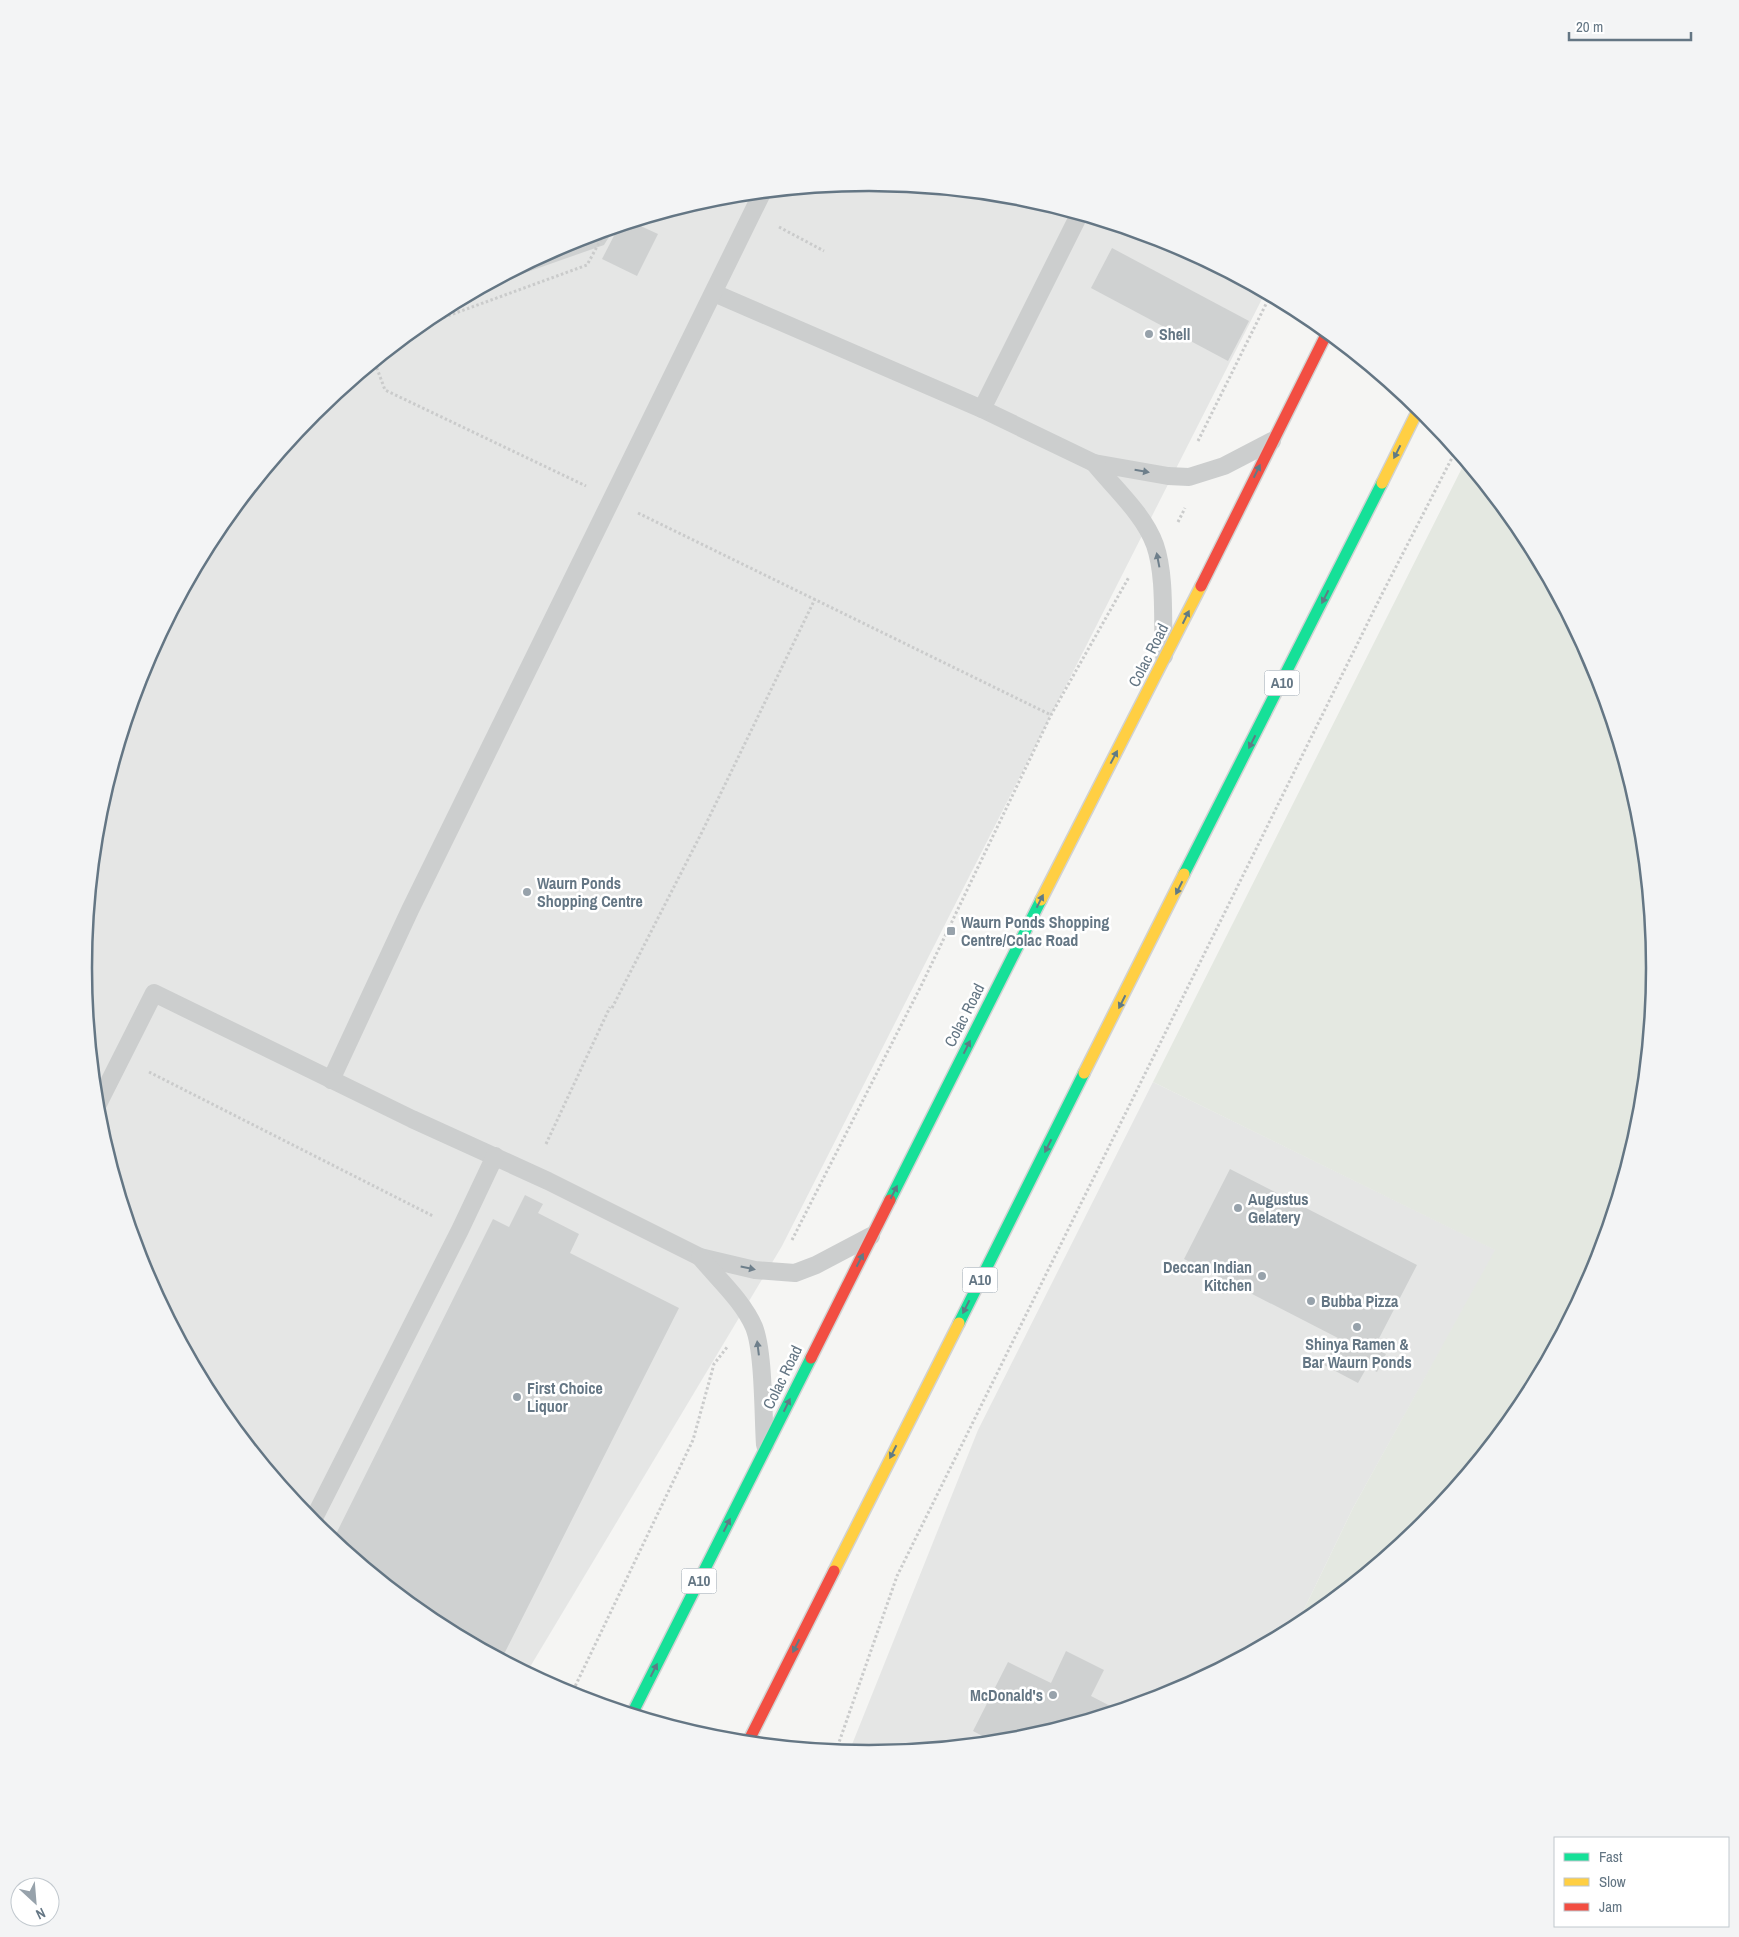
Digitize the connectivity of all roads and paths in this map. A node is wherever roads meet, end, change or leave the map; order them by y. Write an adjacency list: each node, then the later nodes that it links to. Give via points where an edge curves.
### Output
1 (759, 199): 4 (lane)
2 (1077, 220): 9 (lane)
3 (600, 240): 6 (path, via 587,265)
4 (714, 293): 9 (lane); 15 (lane)
5 (1267, 302): 14 (path, via 1191,455)
6 (449, 315)
7 (1324, 339): 11 (highway, Colac Road / A10)
8 (377, 368): 15 (path, via 385,390)
9 (982, 409): 13 (lane)
10 (1415, 415): 34 (highway, A10, one-way to 34)
11 (1272, 441): 14 (lane, via 1224,466); 18 (highway, Colac Road / A10, one-way to 11)
12 (1453, 455): 35 (path, via 896,1576)
13 (1094, 463): 14 (lane, one-way to 14); 16 (lane, via 1142,523)
14 (1189, 477): 16 (path, via 1183,514)
15 (613, 500): 17 (path); 21 (lane, via 414,902)
16 (1155, 547): 18 (lane, one-way to 16, via 1160,577); 19 (path, via 1134,568)
17 (815, 599): 19 (path); 23 (path)
18 (1164, 661): 26 (highway, Colac Road / A10, one-way to 18)
19 (1051, 715): 28 (path, via 922,984 789,1245)
20 (122, 1058): 21 (lane, via 154,993); 22 (lane); 25 (path)
21 (331, 1080): 24 (lane)
22 (103, 1095)
23 (546, 1144)
24 (496, 1156): 25 (lane); 27 (lane)
25 (460, 1230): 31 (lane)
26 (872, 1235): 28 (lane, via 816,1266); 30 (highway, Colac Road / A10, one-way to 26)
27 (700, 1258): 28 (lane, one-way to 28); 29 (lane, via 739,1303)
28 (787, 1273)
29 (754, 1327): 30 (lane, one-way to 29, via 759,1349); 32 (path, via 729,1344 716,1360 694,1440)
30 (765, 1448): 33 (highway, Colac Road / A10, one-way to 30)
31 (316, 1514)
32 (576, 1687)
33 (635, 1709)
34 (751, 1736)
35 (838, 1745)

